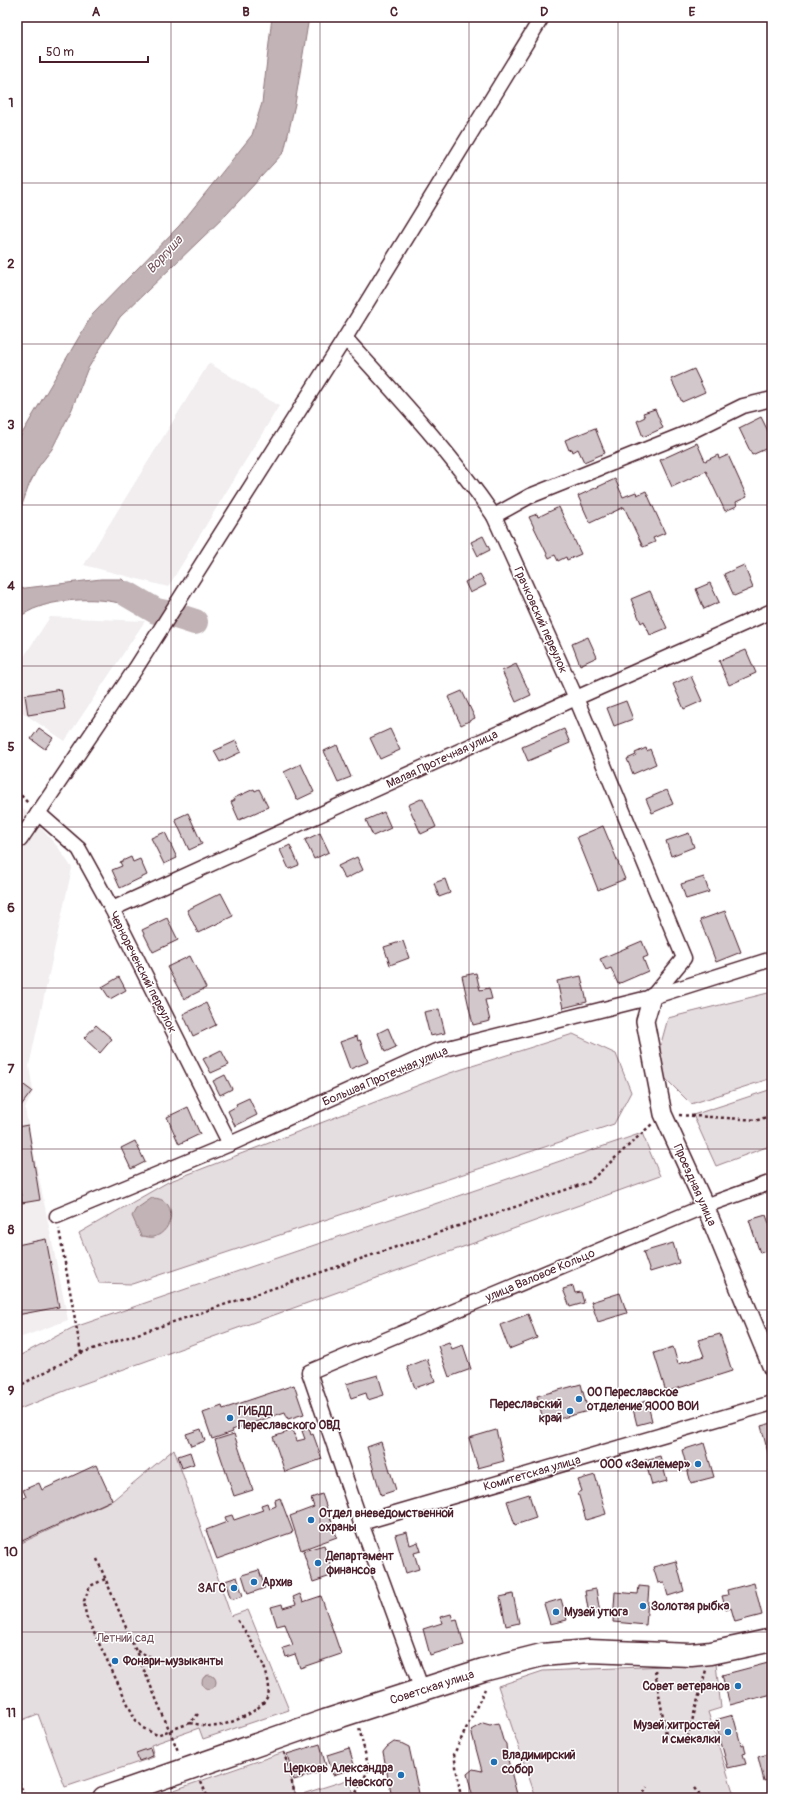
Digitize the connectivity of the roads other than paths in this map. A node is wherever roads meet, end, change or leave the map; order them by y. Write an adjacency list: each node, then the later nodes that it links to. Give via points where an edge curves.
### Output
1 (542, 17): 2 (street)
2 (345, 338): 4 (street, Грачковский переулок, via 449,454); 7 (street, via 136,668)
3 (772, 399): 4 (street, via 743,406 692,431 530,496)
4 (494, 516): 6 (street, Грачковский переулок)
5 (772, 611): 6 (street, Малая Протечная улица)
6 (576, 698): 9 (street, Малая Протечная улица); 11 (street, Грачковский переулок, via 684,958)
7 (38, 813): 8 (street); 9 (street, Чернореченский переулок, via 78,849)
8 (20, 840)
9 (112, 909): 12 (street, Чернореченский переулок)
10 (772, 959): 11 (street, Большая Протечная улица)
11 (652, 997): 12 (street, Большая Протечная улица, via 436,1051); 14 (street, Проездная улица, via 645,1021 663,1114)
12 (230, 1144): 15 (street, Большая Протечная улица)
13 (772, 1182): 14 (street, улица Валовое Кольцо)
14 (705, 1206): 16 (street, Проездная улица); 18 (street, улица Валовое Кольцо, via 309,1372)
15 (56, 1216)
16 (772, 1368)
17 (772, 1403): 18 (street, Комитетская улица)
18 (361, 1523): 20 (street)
19 (772, 1640): 20 (main road, Советская улица, via 691,1655 589,1651 542,1655 483,1670)
20 (422, 1690): 21 (main road, Советская улица, via 324,1721)
21 (104, 1798)

